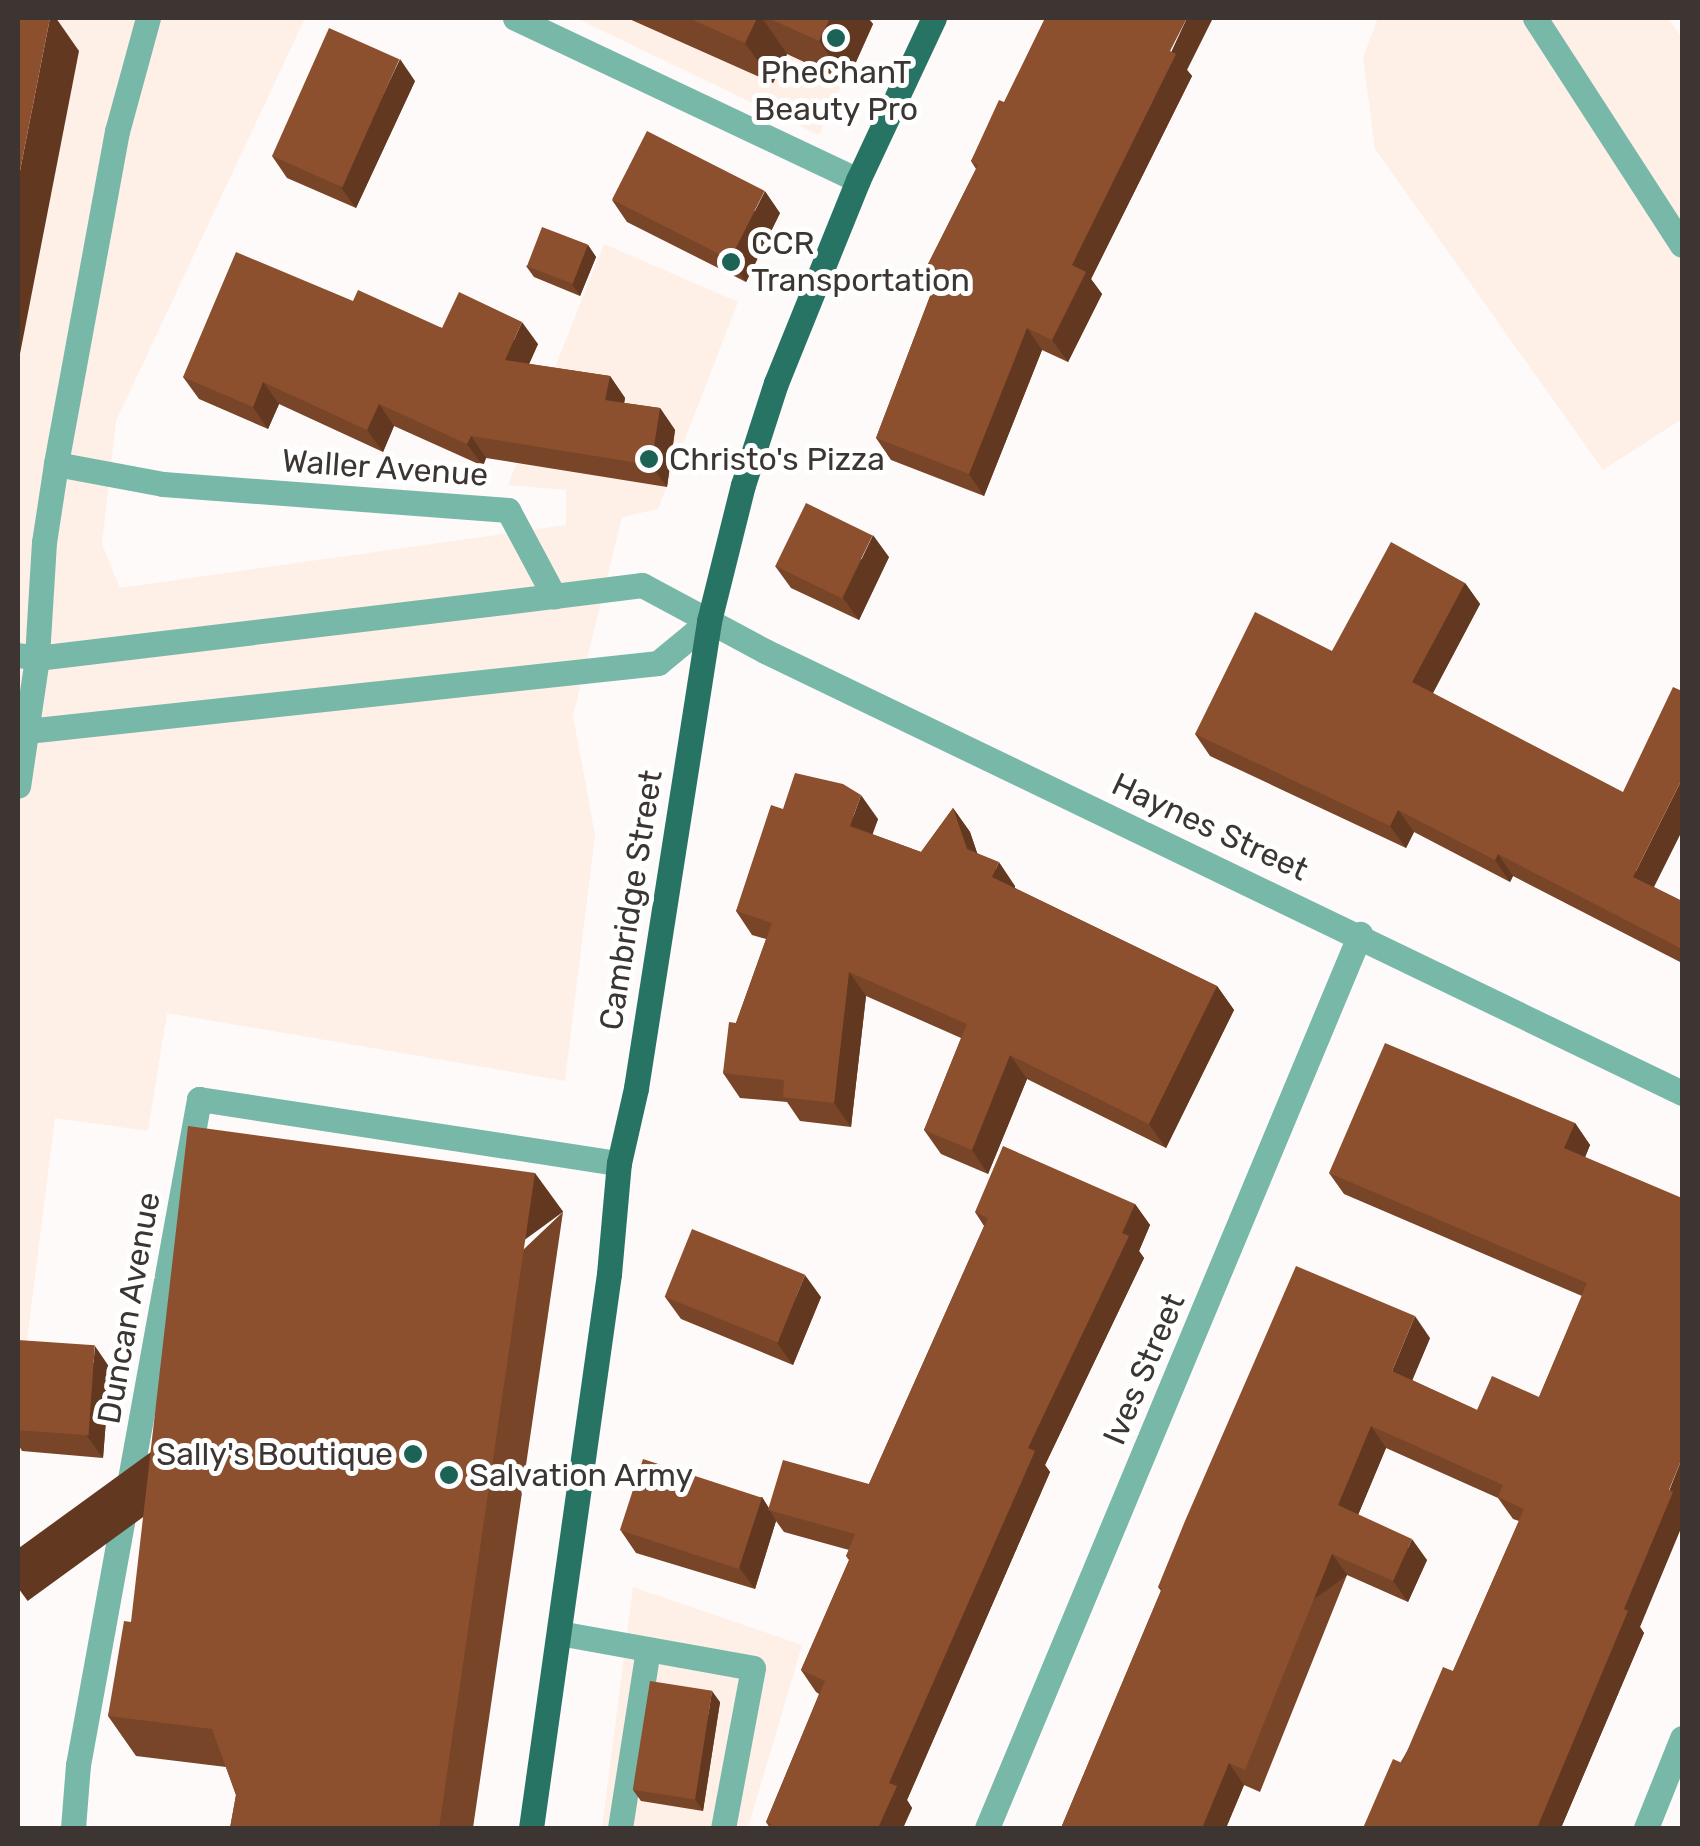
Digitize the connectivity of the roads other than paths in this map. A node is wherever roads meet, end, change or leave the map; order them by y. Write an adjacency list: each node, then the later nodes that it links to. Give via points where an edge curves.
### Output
1 (148, 18): 7 (street, via 118,131)
2 (515, 18): 5 (street)
3 (934, 18): 5 (main road, Cambridge Street)
4 (1535, 18): 6 (street)
5 (858, 180): 9 (main road, Cambridge Street, via 776,383)
6 (1682, 245)
7 (56, 464): 8 (street, Waller Avenue, via 163,484 508,510); 10 (street)
8 (554, 596): 9 (street, via 642,584); 10 (street)
9 (710, 622): 11 (street, via 658,663); 13 (street, Haynes Street); 15 (main road, Cambridge Street)
10 (27, 656): 11 (street)
11 (27, 731): 12 (street)
12 (18, 786)
13 (1360, 934): 14 (street, Haynes Street); 23 (street, Ives Street)
14 (1682, 1094)
15 (619, 1163): 16 (main road, Cambridge Street); 19 (street, Duncan Avenue, via 198,1099 78,1766)
16 (559, 1633): 17 (street); 20 (main road, Cambridge Street)
17 (648, 1650): 21 (street); 22 (street, via 754,1668)
18 (1682, 1738): 24 (street)
19 (73, 1828)
20 (531, 1828)
21 (620, 1828)
22 (723, 1828)
23 (987, 1828)
24 (1646, 1828)

